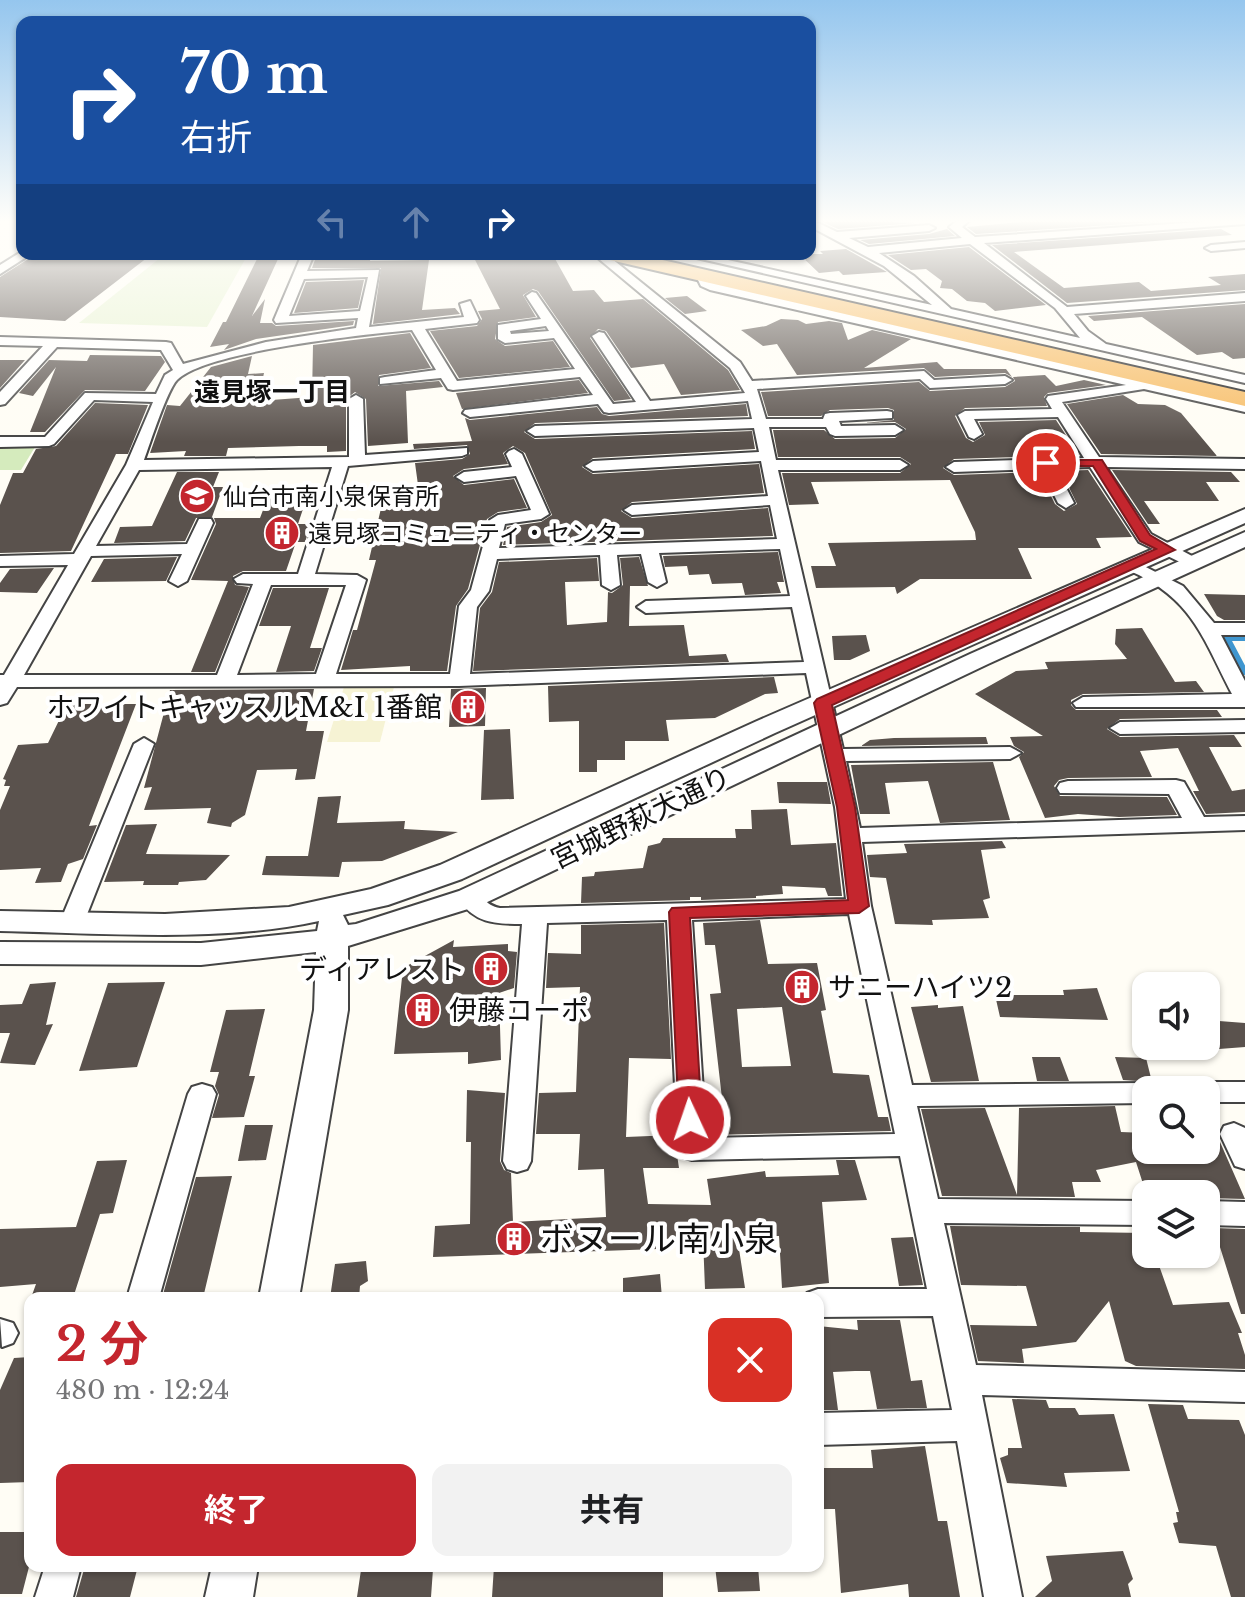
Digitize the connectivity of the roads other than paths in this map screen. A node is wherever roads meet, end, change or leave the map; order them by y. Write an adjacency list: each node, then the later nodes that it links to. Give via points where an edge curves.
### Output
1 (292, 294): 14 (street, via 281,320)
2 (370, 294): 14 (street)
3 (647, 294): 30 (street, via 735,365)
4 (743, 294): 28 (street)
5 (786, 294): 34 (highway)
6 (813, 294): 29 (highway)
7 (859, 294): 15 (street)
8 (925, 294): 15 (street)
9 (1044, 294): 13 (street)
10 (532, 296): 23 (street)
11 (1245, 297): 13 (street)
12 (466, 304): 16 (street, via 472,320)
13 (1066, 311): 21 (street, via 1083,334)
14 (365, 314): 17 (street)
15 (949, 314): 21 (street)
16 (416, 325): 17 (street); 24 (street)
17 (360, 333): 22 (street, via 212,357)
18 (599, 336): 36 (street)
19 (0, 341): 20 (street)
20 (53, 343): 22 (street, via 166,346); 35 (street)
21 (1105, 349): 25 (street)
22 (179, 369): 31 (street)
23 (583, 372): 24 (street, via 453,386); 33 (street)
24 (446, 373): 27 (street)
25 (1245, 379)
26 (1005, 380): 30 (street, via 930,384 924,375)
27 (385, 381)
28 (1147, 386): 37 (street); 39 (street, via 1053,399)
29 (1245, 386)
30 (751, 390): 36 (street); 41 (street)
31 (162, 398): 46 (street, via 90,396 49,441); 53 (street)
32 (356, 399): 48 (street)
33 (600, 399): 36 (street, via 609,409); 38 (street)
34 (1245, 399)
35 (0, 401)
36 (645, 404)
37 (1245, 408)
38 (470, 413)
39 (1060, 413): 45 (street, via 965,415); 50 (street)
40 (887, 415): 42 (street, via 830,417)
41 (759, 423): 42 (street); 44 (street); 49 (street)
42 (832, 423): 43 (street, via 835,431)
43 (895, 430)
44 (535, 431)
45 (974, 434)
46 (0, 442)
47 (462, 451): 48 (street)
48 (349, 460): 53 (street); 77 (street)
49 (768, 461): 54 (street); 55 (street); 58 (street)
50 (1097, 462): 51 (street); 52 (street); 67 (street, via 1145,538)
51 (1046, 463): 56 (street); 59 (street)
52 (1245, 464)
53 (134, 465): 70 (street)
54 (900, 465)
55 (593, 466)
56 (954, 467)
57 (464, 477): 69 (street, via 517,463 541,514 498,520)
58 (777, 500): 60 (street); 64 (street)
59 (1066, 503)
60 (632, 510)
61 (1245, 515): 67 (street, 宮城野萩大通り)
62 (205, 523): 65 (street)
63 (1245, 539): 72 (street, 宮城野萩大通り)
64 (785, 544): 66 (street); 81 (street)
65 (193, 549): 70 (street); 78 (street)
66 (649, 550): 68 (street); 79 (street)
67 (1168, 550): 72 (street); 73 (street, 宮城野萩大通り)
68 (608, 552): 69 (street); 80 (street)
69 (490, 554): 87 (street, via 480,591 468,606)
70 (84, 555): 71 (street); 89 (street)
71 (0, 561)
72 (1196, 563): 74 (street, 宮城野萩大通り)
73 (1134, 566): 74 (street); 91 (street, 宮城野萩大通り)
74 (1161, 578): 83 (street, via 1183,595); 95 (street, 宮城野萩大通り)
75 (243, 579): 76 (street)
76 (264, 579): 77 (street); 86 (street)
77 (305, 579): 88 (street, via 357,580)
78 (178, 581)
79 (657, 582)
80 (611, 585)
81 (799, 601): 82 (street); 85 (street)
82 (646, 607)
83 (1207, 629): 84 (street); 90 (street)
84 (1245, 629)
85 (816, 667): 87 (street); 91 (street)
86 (225, 680): 88 (street); 89 (street)
87 (459, 680): 88 (street)
88 (324, 681)
89 (4, 687)
90 (1244, 696): 92 (street)
91 (823, 703): 95 (street); 108 (street, 宮城野萩大通り, via 451,872 377,898)
92 (1083, 703)
93 (1245, 726): 94 (street)
94 (1120, 728)
95 (830, 743): 97 (street); 101 (street); 102 (street, 宮城野萩大通り)
96 (144, 744): 107 (street)
97 (1010, 753)
98 (1068, 788): 100 (street, via 1176,787)
99 (1245, 823): 100 (street)
100 (1196, 824): 101 (street)
101 (851, 835): 103 (street)
102 (470, 898): 105 (street, via 486,914); 108 (street, 宮城野萩大通り)
103 (859, 906): 104 (street); 114 (street)
104 (679, 912): 105 (street); 115 (street, via 692,1149)
105 (535, 918): 116 (street)
106 (0, 921): 107 (street, 宮城野萩大通り)
107 (72, 922): 108 (street, 宮城野萩大通り, via 165,924 289,917)
108 (333, 924): 109 (street, 宮城野萩大通り, via 248,952); 122 (street, via 331,1010)
109 (0, 953)
110 (1220, 1092): 111 (street)
111 (1245, 1092)
112 (1132, 1093): 114 (street)
113 (202, 1094): 121 (street)
114 (900, 1096): 115 (street)
115 (909, 1145): 117 (street)
116 (517, 1161)
117 (926, 1211): 118 (street); 123 (street)
118 (1132, 1213)
119 (1220, 1213): 120 (street)
120 (1245, 1214)
121 (145, 1292)
122 (280, 1292)
123 (945, 1302): 124 (street); 125 (street)
124 (824, 1303)
125 (963, 1380): 126 (street); 127 (street)
126 (1245, 1387)
127 (971, 1425): 128 (street); 133 (street)
128 (824, 1429)
129 (61, 1572): 131 (street)
130 (234, 1572): 132 (street)
131 (54, 1597)
132 (229, 1597)
133 (1003, 1597)

